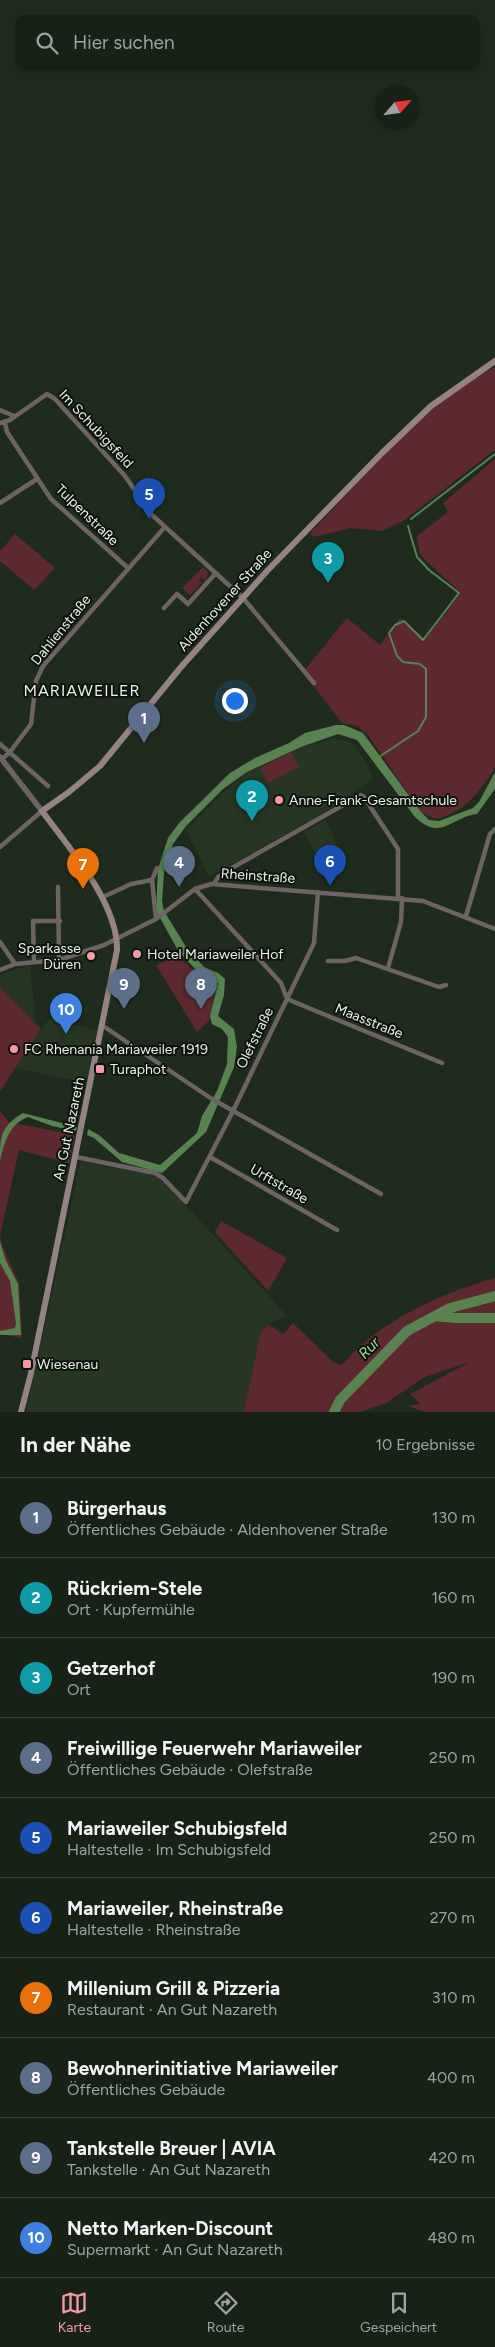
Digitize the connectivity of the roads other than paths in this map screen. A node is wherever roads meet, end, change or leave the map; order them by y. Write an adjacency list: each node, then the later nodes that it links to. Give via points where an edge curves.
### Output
1 (495, 361): 10 (main road, Aldenhovener Straße, via 430,406)
2 (0, 409): 3 (street)
3 (14, 416): 4 (street); 7 (street, Im Schubigsfeld, via 47,394 120,470)
4 (2, 423): 5 (street, Tulpenstraße)
5 (37, 479): 6 (street); 8 (street, Tulpenstraße, via 51,499)
6 (0, 503)
7 (164, 528): 8 (street, Dahlienstraße); 9 (street, Im Schubigsfeld)
8 (128, 568): 14 (street, Dahlienstraße, via 43,666 36,681 31,724)
9 (216, 574): 10 (street, Im Schubigsfeld); 11 (street, via 188,604 177,594)
10 (243, 598): 12 (street, Im Schubigsfeld); 17 (main road, Aldenhovener Straße, via 100,766)
11 (164, 608)
12 (314, 683)
13 (0, 744): 14 (street)
14 (10, 752): 15 (street, Dahlienstraße); 16 (street)
15 (1, 758): 17 (street)
16 (48, 786)
17 (42, 811): 19 (street); 26 (main road, An Gut Nazareth)
18 (495, 829): 28 (street, via 490,834)
19 (0, 847)
20 (157, 868): 21 (street)
21 (152, 880): 26 (street, via 131,884); 29 (street)
22 (214, 884): 24 (street, Rheinstraße); 25 (street, Rheinstraße); 27 (street, via 230,869 361,795 398,849)
23 (58, 887): 30 (street)
24 (195, 889): 29 (street); 41 (street, Olefstraße, via 281,983)
25 (318, 892): 27 (street, Rheinstraße); 41 (street, via 314,943)
26 (103, 897): 32 (main road, An Gut Nazareth, via 113,918)
27 (400, 898): 28 (street, Rheinstraße, via 423,901); 38 (street, via 401,922)
28 (466, 916): 31 (street, Rheinstraße)
29 (157, 918): 32 (street)
30 (60, 921): 34 (street); 36 (street, via 33,921)
31 (495, 929)
32 (117, 938): 34 (street); 42 (main road, An Gut Nazareth, via 117,954)
33 (0, 942): 37 (street)
34 (58, 960): 36 (street)
35 (328, 961): 38 (street, via 356,958)
36 (34, 962): 37 (street)
37 (15, 964): 39 (street)
38 (388, 968): 40 (street, via 439,987)
39 (0, 970)
40 (446, 985)
41 (286, 999): 43 (street, Maasstraße); 44 (street, Olefstraße)
42 (103, 1026): 44 (street); 46 (main road, An Gut Nazareth)
43 (442, 1063)
44 (233, 1111): 45 (street, Olefstraße); 47 (street)
45 (210, 1157): 46 (street, Olefstraße, via 186,1202 156,1173); 48 (street, Urftstraße)
46 (76, 1158): 49 (main road, An Gut Nazareth)
47 (381, 1194)
48 (337, 1230)
49 (22, 1412)

